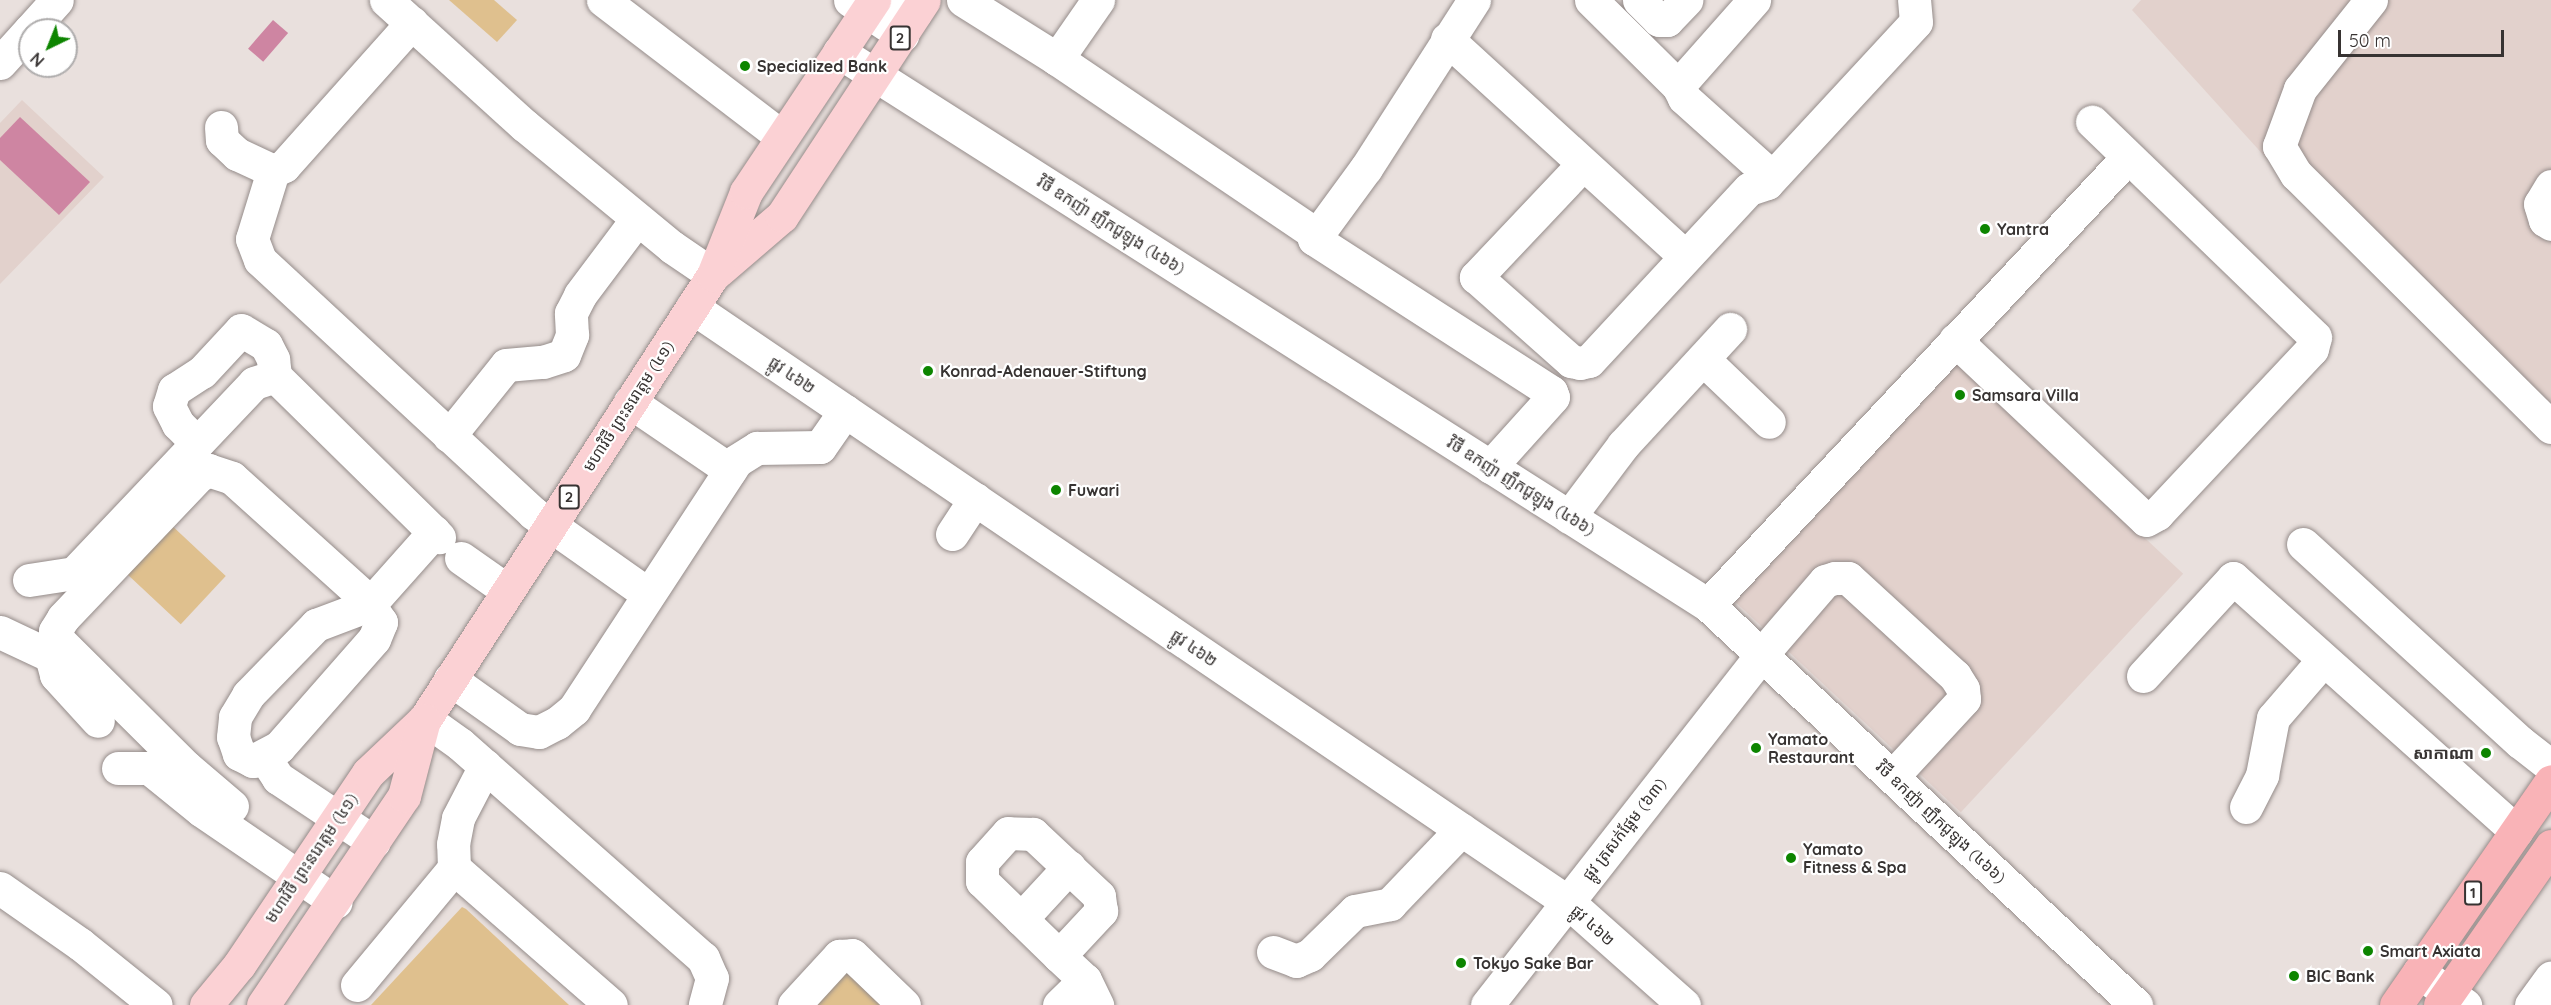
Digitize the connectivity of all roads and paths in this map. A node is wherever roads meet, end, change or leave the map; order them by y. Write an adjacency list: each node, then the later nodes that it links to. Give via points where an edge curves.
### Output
1 (57, 0): 14 (street)
2 (386, 0): 15 (street)
3 (603, 0): 25 (street)
4 (963, 0): 19 (street)
5 (1098, 0): 19 (street)
6 (1474, 0): 16 (street)
7 (1591, 0): 22 (street)
8 (1639, 0): 9 (street, via 1659,20 1667,20)
9 (1686, 0)
10 (1754, 0): 22 (street)
11 (1914, 0): 29 (street, via 1916,22)
12 (2371, 0): 46 (street, via 2300,89 2279,146 2296,174)
13 (890, 8): 18 (main road, មហាវិថី ព្រះនរោត្តម (៤១) / 2); 21 (main road, មហាវិថី ព្រះនរោត្តម (៤១) / 2)
14 (41, 18)
15 (411, 23): 28 (street, via 284,166); 31 (street, via 524,125)
16 (1447, 39): 27 (street); 33 (street, via 1366,168)
17 (18, 43): 20 (street)
18 (839, 52): 21 (street, វិថី ឧកញ៉ា ញឹកជូឡុង (៤៦៦)); 25 (main road, មហាវិថី ព្រះនរោត្តម (៤១) / 2)
19 (1057, 58): 33 (street)
20 (0, 63)
21 (875, 75): 35 (main road, មហាវិថី ព្រះនរោត្តម (៤១) / 2, via 782,216); 49 (street, វិថី ឧកញ៉ា ញឹកជូឡុង (៤៦៦))
22 (1678, 86): 29 (street, via 1684,98)
23 (2092, 122): 26 (street)
24 (221, 127): 28 (street, via 222,140 237,154)
25 (782, 137): 35 (main road, មហាវិថី ព្រះនរោត្តម (៤១) / 2, via 746,192)
26 (2128, 157): 38 (street); 38 (street, via 2315,338 2312,350 2146,520)
27 (1583, 164): 34 (street); 40 (street, via 1476,277 1571,361)
28 (273, 171): 47 (street, via 252,239 260,260)
29 (1772, 177): 34 (street, via 1749,189)
30 (2551, 186): 32 (street, via 2540,204 2545,220)
31 (637, 219): 35 (street); 47 (street, via 580,295 572,312 572,335 564,355 543,362 506,365)
32 (2551, 224)
33 (1315, 234): 42 (street, via 1315,242 1548,389)
34 (1685, 256): 40 (street, via 1589,361)
35 (713, 275): 36 (main road, មហាវិថី ព្រះនរោត្តម (៤១) / 2)
36 (692, 307): 43 (main road, មហាវិថី ព្រះនរោត្តម (៤១) / 2); 44 (street, ផ្លូវ ៤៦២)
37 (1730, 330): 39 (street)
38 (1955, 340): 61 (street)
39 (1703, 359): 45 (street); 52 (street, via 1623,445)
40 (1580, 363): 42 (street)
41 (275, 376): 48 (street, via 254,383); 48 (street, via 266,345 241,330 202,372 174,390 169,406 178,424); 55 (street)
42 (1553, 397): 49 (street)
43 (630, 402): 50 (street); 53 (main road, មហាវិថី ព្រះនរោត្តម (៤១) / 2)
44 (845, 411): 50 (street, via 820,447 757,448 746,452); 51 (street, ផ្លូវ ៤៦២)
45 (1769, 422)
46 (2551, 427)
47 (449, 436): 53 (street)
48 (197, 443): 57 (street, via 75,573)
49 (1490, 467): 52 (street, វិថី ឧកញ៉ា ញឹកជូឡុង (៤៦៦))
50 (730, 470): 59 (street)
51 (975, 499): 54 (street); 79 (street, ផ្លូវ ៤៦២)
52 (1569, 517): 61 (street, វិថី ឧកញ៉ា ញឹកជូឡុង (៤៦៦))
53 (550, 526): 58 (main road, មហាវិថី ព្រះនរោត្តម (៤១) / 2); 59 (street)
54 (952, 534)
55 (445, 542): 58 (street); 60 (street)
56 (2303, 544): 72 (street)
57 (29, 580)
58 (508, 591): 67 (main road, មហាវិថី ព្រះនរោត្តម (៤១) / 2)
59 (648, 594): 67 (street, via 574,709 539,732 520,729)
60 (369, 605): 63 (street, via 232,478 208,470 63,618 55,631); 70 (street, via 381,622 374,639); 70 (street, via 316,625 248,695 235,717 233,737 239,754 253,761)
61 (1708, 605): 64 (street, វិថី ឧកញ៉ា ញឹកជូឡុង (៤៦៦))
62 (0, 632): 63 (street)
63 (53, 647): 69 (street, via 56,675); 76 (street)
64 (1762, 654): 74 (street, វិថី ឧកញ៉ា ញឹកជូឡុង (៤៦៦)); 74 (street, ផ្លូវ ត្រសក់ផ្អែម (៦៣), via 1825,581 1848,578 1946,669 1963,688 1964,699); 88 (street, ផ្លូវ ត្រសក់ផ្អែម (៦៣))
65 (2323, 660): 66 (street, via 2233,578); 77 (street, via 2273,718 2262,775); 80 (street)
66 (2143, 676)
67 (450, 680): 68 (main road, មហាវិថី ព្រះនរោត្តម (៤១) / 2)
68 (425, 719): 71 (street); 78 (main road, មហាវិថី ព្រះនរោត្តម (៤១) / 2, via 368,773); 81 (main road, មហាវិថី ព្រះនរោត្តម (៤១) / 2, via 404,796)
69 (98, 721)
70 (265, 758): 78 (street, via 278,778)
71 (485, 766): 84 (street, via 458,818); 101 (street, via 703,958 712,978)
72 (2551, 766)
73 (118, 768): 85 (street, via 149,768)
74 (1893, 776): 107 (street, វិថី ឧកញ៉ា ញឹកជូឡុង (៤៦៦))
75 (2551, 781): 80 (highway, 1)
76 (232, 806)
77 (2246, 807)
78 (337, 819): 81 (street); 85 (main road, មហាវិថី ព្រះនរោត្តម (៤១) / 2)
79 (1461, 830): 88 (street, ផ្លូវ ៤៦២); 90 (street, via 1390,904 1354,911 1310,955 1296,961)
80 (2516, 831): 92 (highway, 1)
81 (374, 842): 87 (main road, មហាវិថី ព្រះនរោត្តម (៤១) / 2)
82 (2551, 846): 96 (highway, 1)
83 (1069, 867): 89 (street); 89 (street, via 1033,834 1008,834 1001,841 982,862 982,881); 91 (street, via 1099,896 1101,911)
84 (454, 868): 94 (street); 100 (street)
85 (298, 877): 87 (street); 98 (main road, មហាវិថី ព្រះនរោត្តម (៤១) / 2)
86 (0, 888): 97 (street, via 80,944)
87 (336, 902): 99 (main road, មហាវិថី ព្រះនរោត្តម (៤១) / 2)
88 (1568, 902): 105 (street, ផ្លូវ ត្រសក់ផ្អែម (៦៣)); 106 (street, ផ្លូវ ៤៦២)
89 (1021, 919): 91 (street)
90 (1273, 952)
91 (1059, 956): 95 (street)
92 (2418, 972): 96 (street); 108 (highway, 1)
93 (2551, 977): 109 (street)
94 (357, 985)
95 (1091, 993): 104 (street)
96 (2451, 1001)
97 (156, 1005)
98 (206, 1005)
99 (263, 1005)
100 (611, 1005)
101 (705, 1005)
102 (794, 1005): 103 (street, via 839,956 852,955)
103 (904, 1005)
104 (1059, 1005)
105 (1487, 1005)
106 (1684, 1005)
107 (2136, 1005)
108 (2396, 1005)
109 (2531, 1005)

